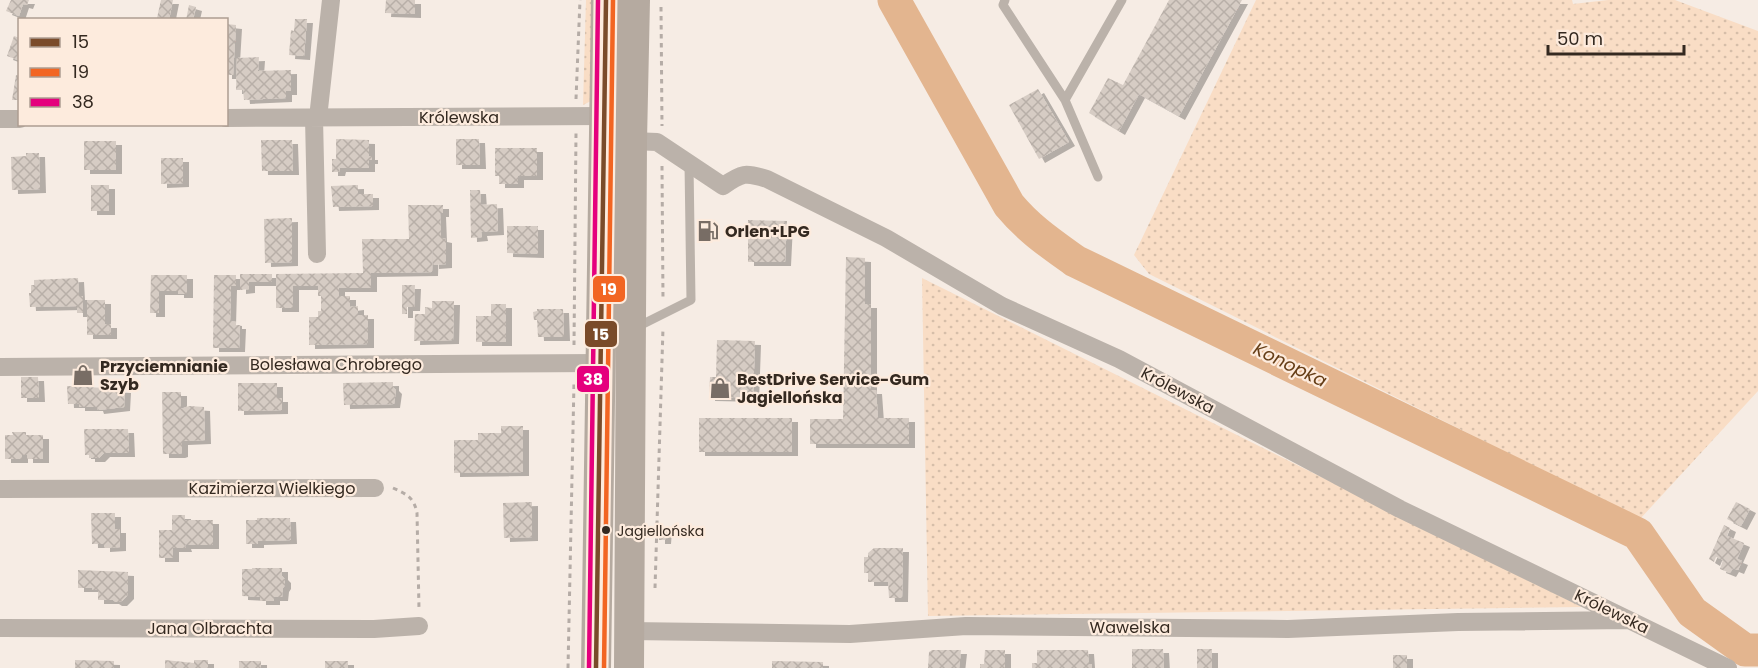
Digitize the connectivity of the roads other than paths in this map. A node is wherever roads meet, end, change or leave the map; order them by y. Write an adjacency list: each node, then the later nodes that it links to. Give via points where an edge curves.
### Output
1 (331, 0): 9 (street)
2 (606, 0): 7 (main road)
3 (634, 0): 12 (main road)
4 (1005, 0): 6 (lane, via 1003,5)
5 (1122, 0): 6 (lane)
6 (1065, 100): 14 (lane)
7 (604, 116): 9 (street, Królewska); 17 (main road)
8 (228, 118): 9 (street, Królewska)
9 (316, 118): 15 (street)
10 (0, 119): 11 (street)
11 (18, 119)
12 (632, 141): 13 (street, Królewska, via 657,142); 16 (main road)
13 (689, 163): 16 (lane, via 691,300); 21 (street, Królewska, via 723,186 740,174 767,178 886,238 1002,306 1119,359 1400,509)
14 (1098, 177)
15 (317, 254)
16 (632, 329): 24 (main road)
17 (587, 358): 18 (street, Bolesława Chrobrego); 25 (main road)
18 (0, 367)
19 (375, 488): 20 (street, Kazimierza Wielkiego)
20 (0, 489)
21 (1632, 620): 24 (street, Wawelska, via 1288,629 966,626 850,634); 27 (street, Królewska)
22 (419, 626): 23 (street, Jana Olbrachta)
23 (0, 628)
24 (628, 631): 26 (main road)
25 (596, 668)
26 (629, 668)
27 (1728, 668)

